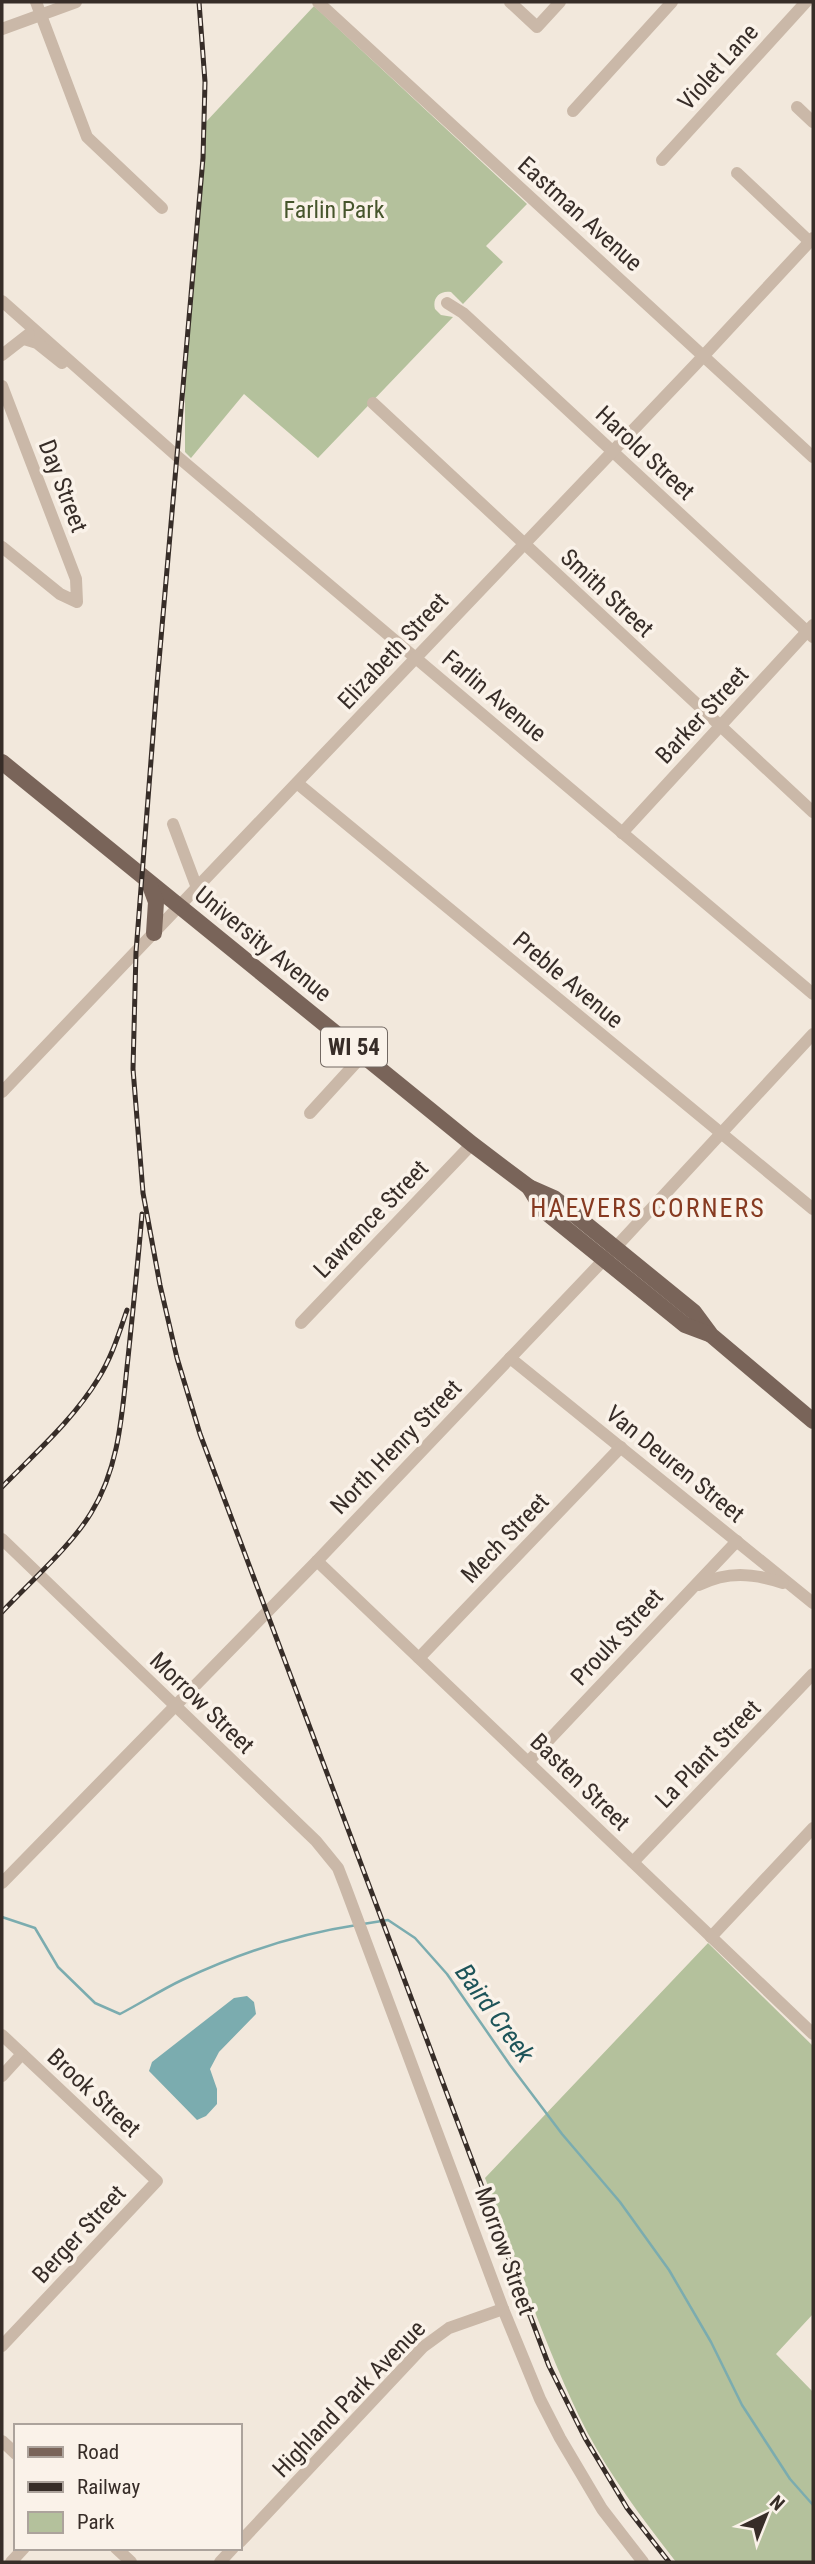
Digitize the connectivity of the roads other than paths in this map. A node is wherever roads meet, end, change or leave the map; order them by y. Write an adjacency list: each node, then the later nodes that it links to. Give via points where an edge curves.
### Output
1 (36, 2): 8 (street)
2 (76, 2): 8 (street)
3 (318, 2): 22 (street, Eastman Avenue)
4 (510, 2): 5 (street, via 537,27)
5 (560, 2)
6 (672, 2): 11 (street)
7 (806, 2): 13 (street, Violet Lane)
8 (41, 15): 9 (street); 15 (street, via 86,137)
9 (2, 29)
10 (797, 107): 12 (street)
11 (573, 111)
12 (813, 122)
13 (662, 160)
14 (737, 173): 16 (street)
15 (162, 208)
16 (811, 240): 22 (street, Elizabeth Street)
17 (2, 301): 19 (street, Farlin Avenue)
18 (447, 303): 26 (street, Harold Street)
19 (33, 328): 20 (street); 23 (street, Farlin Avenue)
20 (24, 339): 21 (street); 23 (street, Farlin Avenue)
21 (2, 355)
22 (704, 356): 26 (street, Elizabeth Street); 27 (street, Eastman Avenue)
23 (83, 375): 31 (street, Farlin Avenue)
24 (2, 386): 29 (street, Day Street, via 76,579 77,602 60,594)
25 (373, 403): 28 (street, Smith Street)
26 (612, 451): 28 (street, Elizabeth Street); 30 (street, Harold Street)
27 (813, 457)
28 (524, 545): 31 (street, Elizabeth Street); 32 (street, Smith Street)
29 (2, 547)
30 (811, 631): 32 (street, Barker Street)
31 (415, 657): 34 (street, Elizabeth Street); 37 (street, Farlin Avenue)
32 (720, 726): 35 (street, Smith Street); 37 (street, Barker Street)
33 (2, 762): 38 (main road, University Avenue / WI 54)
34 (297, 783): 39 (street, Elizabeth Street); 47 (street, Preble Avenue)
35 (813, 812)
36 (173, 824): 39 (street)
37 (622, 833): 42 (street, Farlin Avenue)
38 (148, 881): 40 (main road, University Avenue / WI 54); 41 (main road, via 156,902)
39 (197, 888): 40 (street, Elizabeth Street)
40 (180, 906): 41 (street, Elizabeth Street); 44 (main road, University Avenue / WI 54)
41 (155, 933): 45 (street, Elizabeth Street)
42 (813, 994)
43 (813, 1034): 47 (street, North Henry Street)
44 (363, 1055): 46 (street); 48 (main road, University Avenue / WI 54)
45 (3, 1088)
46 (310, 1112)
47 (721, 1133): 49 (street, Preble Avenue); 50 (street, North Henry Street)
48 (472, 1144): 50 (main road, University Avenue / WI 54, via 529,1187 543,1210); 51 (street, Lawrence Street)
49 (813, 1209)
50 (609, 1254): 52 (street, North Henry Street); 53 (main road, University Avenue / WI 54, via 685,1325 711,1335)
51 (301, 1323)
52 (510, 1358): 54 (street, Van Deuren Street); 57 (street, North Henry Street)
53 (813, 1421)
54 (621, 1447): 56 (street, Van Deuren Street); 61 (street, Mech Street)
55 (2, 1539): 63 (street, Morrow Street)
56 (737, 1541): 58 (street, Van Deuren Street); 59 (street, Proulx Street)
57 (317, 1561): 61 (street, Basten Street); 63 (street, North Henry Street)
58 (795, 1588): 59 (street, via 767,1578 735,1575 708,1581); 60 (street, Van Deuren Street)
59 (687, 1593): 64 (street, Proulx Street)
60 (813, 1603)
61 (419, 1658): 64 (street, Basten Street)
62 (813, 1674): 66 (street, La Plant Street)
63 (175, 1707): 67 (street, North Henry Street); 74 (street, Morrow Street, via 316,1841 338,1868)
64 (528, 1762): 66 (street, Basten Street)
65 (813, 1828): 68 (street)
66 (633, 1862): 68 (street, Basten Street)
67 (2, 1883)
68 (711, 1937): 69 (street, Basten Street)
69 (812, 2031)
70 (2, 2035): 71 (street, Brook Street)
71 (22, 2054): 72 (street); 73 (street, Brook Street)
72 (2, 2076)
73 (157, 2181): 75 (street, Berger Street)
74 (503, 2309): 76 (street, Highland Park Avenue, via 449,2328 423,2347); 79 (street, Morrow Street, via 560,2438 602,2509)
75 (2, 2346)
76 (242, 2540)
77 (118, 2550): 78 (street)
78 (131, 2562)
79 (643, 2562)

